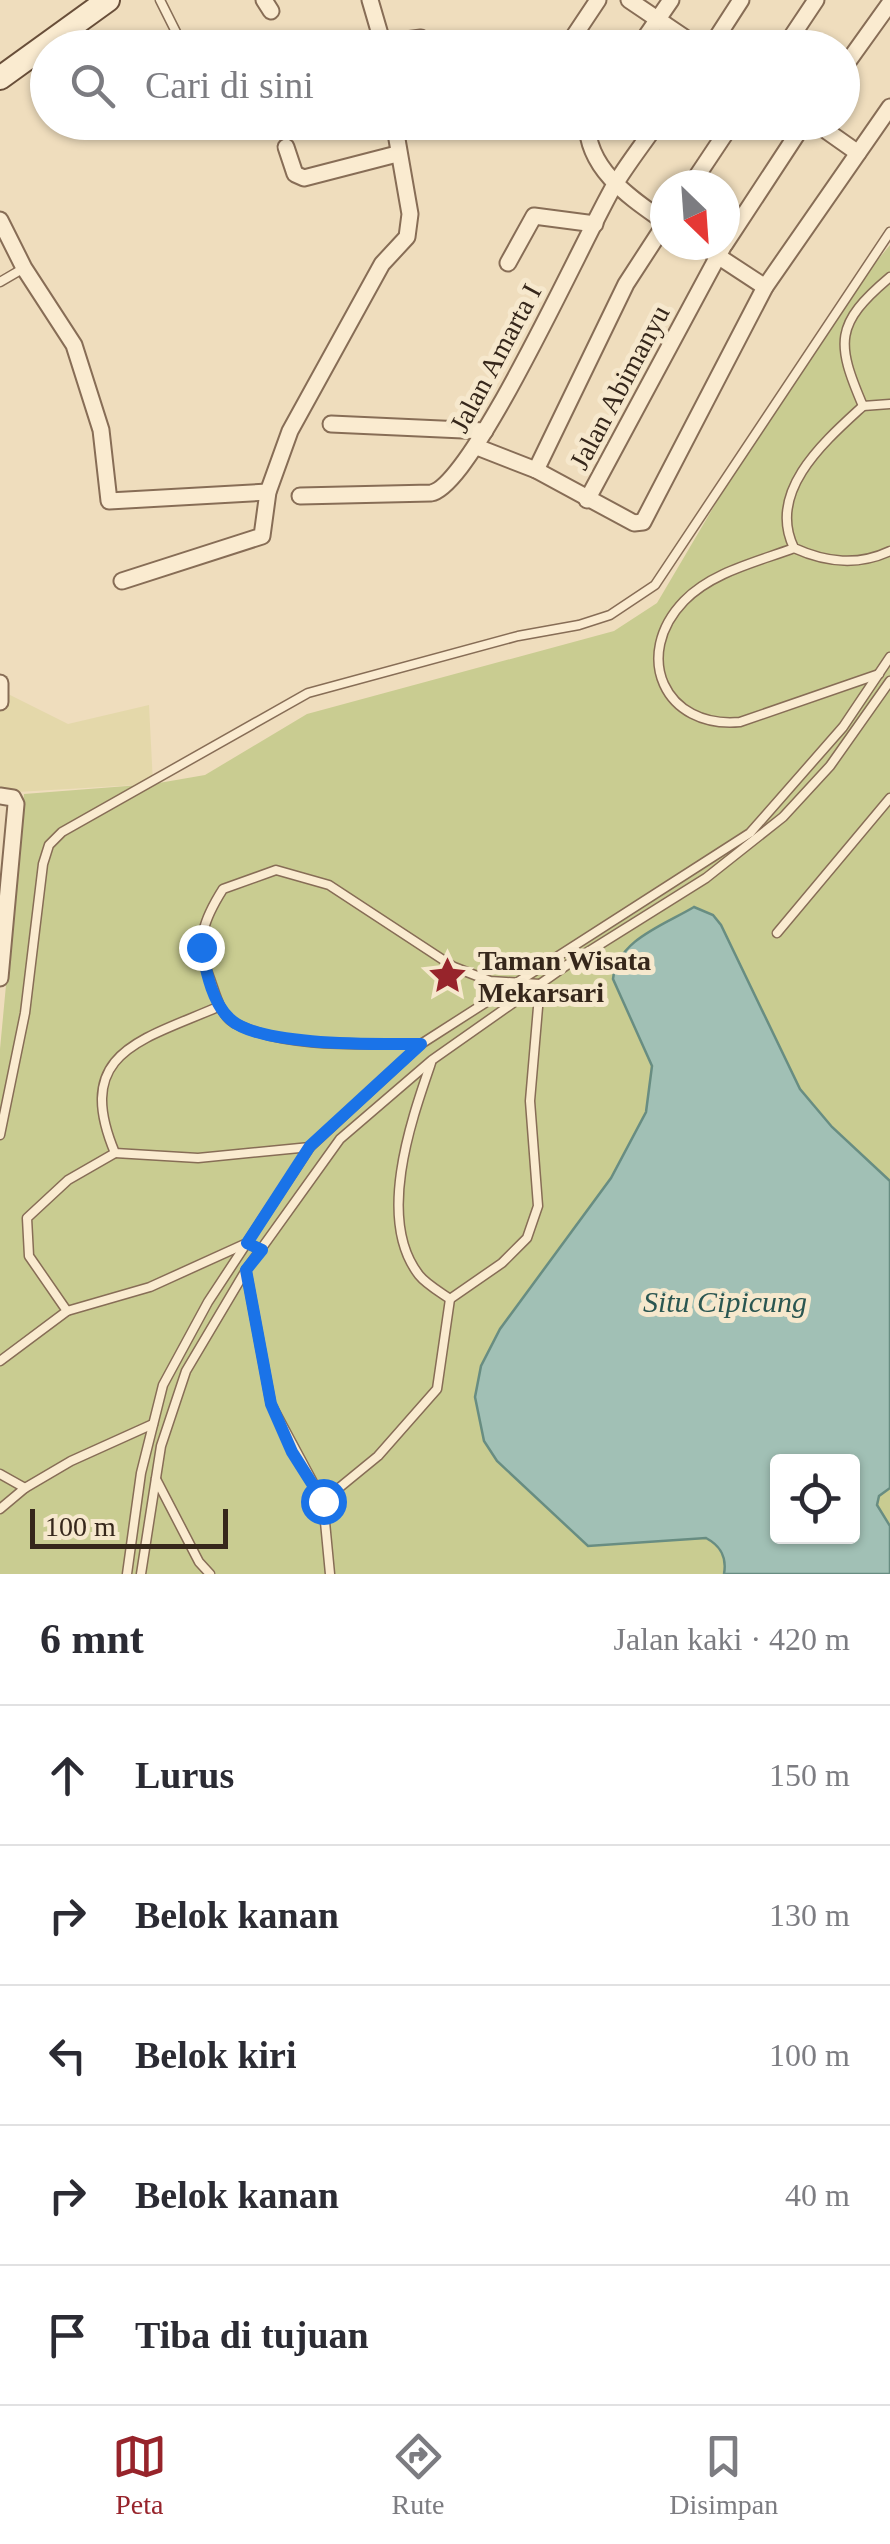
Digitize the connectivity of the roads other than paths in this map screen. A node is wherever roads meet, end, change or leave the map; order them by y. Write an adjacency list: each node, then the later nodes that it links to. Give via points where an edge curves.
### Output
1 (108, 0): 11 (street)
2 (160, 0): 12 (lane)
3 (370, 0): 13 (street)
4 (598, 0): 14 (street)
5 (629, 0): 10 (street)
6 (671, 0): 10 (street)
7 (741, 0): 17 (street)
8 (816, 0): 18 (street)
9 (890, 4): 19 (street)
10 (658, 20): 15 (street); 16 (street)
11 (66, 30)
12 (175, 30)
13 (379, 30)
14 (578, 30)
15 (651, 30)
16 (673, 30)
17 (722, 30)
18 (796, 30)
19 (860, 45)
20 (30, 56): 21 (street)
21 (0, 78)
22 (890, 108): 30 (street)
23 (396, 140): 31 (street)
24 (590, 140): 33 (street)
25 (646, 140): 33 (street, Jalan Amarta I)
26 (721, 140): 32 (street)
27 (793, 140): 36 (street, Jalan Abimanyu)
28 (840, 140): 30 (street)
29 (286, 146): 31 (street, via 295,174 304,178)
30 (858, 153): 46 (street)
31 (397, 154): 53 (street, via 410,214 407,237 382,264 290,430)
32 (701, 170)
33 (614, 186): 34 (street); 37 (street, Jalan Amarta I)
34 (650, 212)
35 (0, 220): 43 (street)
36 (740, 221)
37 (595, 224): 42 (street, via 534,216); 50 (street, Jalan Amarta I)
38 (890, 232): 75 (lane, via 643,594 579,625 308,693 49,844)
39 (650, 246): 52 (street)
40 (716, 260): 55 (street, Jalan Abimanyu)
41 (736, 260): 46 (street)
42 (508, 264)
43 (24, 268): 45 (lane); 53 (street, via 74,345 101,430 110,501)
44 (890, 277): 48 (lane, via 851,317 842,355)
45 (0, 282)
46 (765, 286): 55 (street, via 644,522)
47 (890, 404): 48 (lane)
48 (864, 406): 56 (lane, via 804,464 787,512)
49 (331, 424): 50 (street)
50 (485, 431): 51 (street, Jalan Amarta I)
51 (476, 448): 52 (street); 54 (street, Jalan Amarta I, via 440,492)
52 (536, 470): 55 (street)
53 (268, 492): 58 (street, via 257,541)
54 (300, 496)
55 (587, 500)
56 (794, 548): 57 (lane, via 863,563); 60 (lane, via 706,583 685,600 664,625 657,660 667,691 690,715 722,724)
57 (890, 551)
58 (122, 581)
59 (890, 657): 60 (lane)
60 (881, 674): 70 (lane, via 801,780 750,833)
61 (890, 681): 71 (lane, via 830,766 783,817 706,878)
62 (0, 684): 63 (street)
63 (0, 702)
64 (0, 796): 66 (street, via 16,804)
65 (890, 798): 68 (lane)
66 (6, 855): 67 (street)
67 (2, 921): 69 (street)
68 (777, 933)
69 (0, 974)
70 (510, 984): 71 (lane); 72 (lane, via 454,967 329,885 276,870 223,889 202,925 205,967); 73 (lane)
71 (540, 984): 74 (lane); 81 (lane, via 530,1101 538,1206 527,1238)
72 (220, 1006): 73 (lane, via 232,1022 310,1044); 77 (lane, via 126,1050 106,1070 100,1091)
73 (421, 1044): 76 (lane)
74 (432, 1060): 79 (lane, via 340,1140); 81 (lane, via 408,1128 398,1196 402,1237 418,1275)
75 (0, 1135)
76 (310, 1146): 77 (lane, via 198,1158); 78 (lane)
77 (115, 1153): 82 (lane, via 68,1180 28,1218 29,1256)
78 (247, 1243): 79 (lane); 82 (lane, via 150,1287); 84 (lane, via 163,1385)
79 (262, 1250): 80 (lane)
80 (246, 1270): 86 (lane, via 186,1371); 88 (lane, via 271,1404)
81 (450, 1299): 88 (lane, via 437,1388 378,1456)
82 (67, 1312): 83 (lane)
83 (0, 1361)
84 (153, 1424): 87 (lane); 90 (lane)
85 (0, 1474): 87 (lane)
86 (156, 1479): 91 (lane); 92 (lane)
87 (25, 1488): 89 (lane)
88 (323, 1501): 93 (lane)
89 (0, 1509)
90 (127, 1574)
91 (141, 1574)
92 (210, 1574)
93 (330, 1574)

